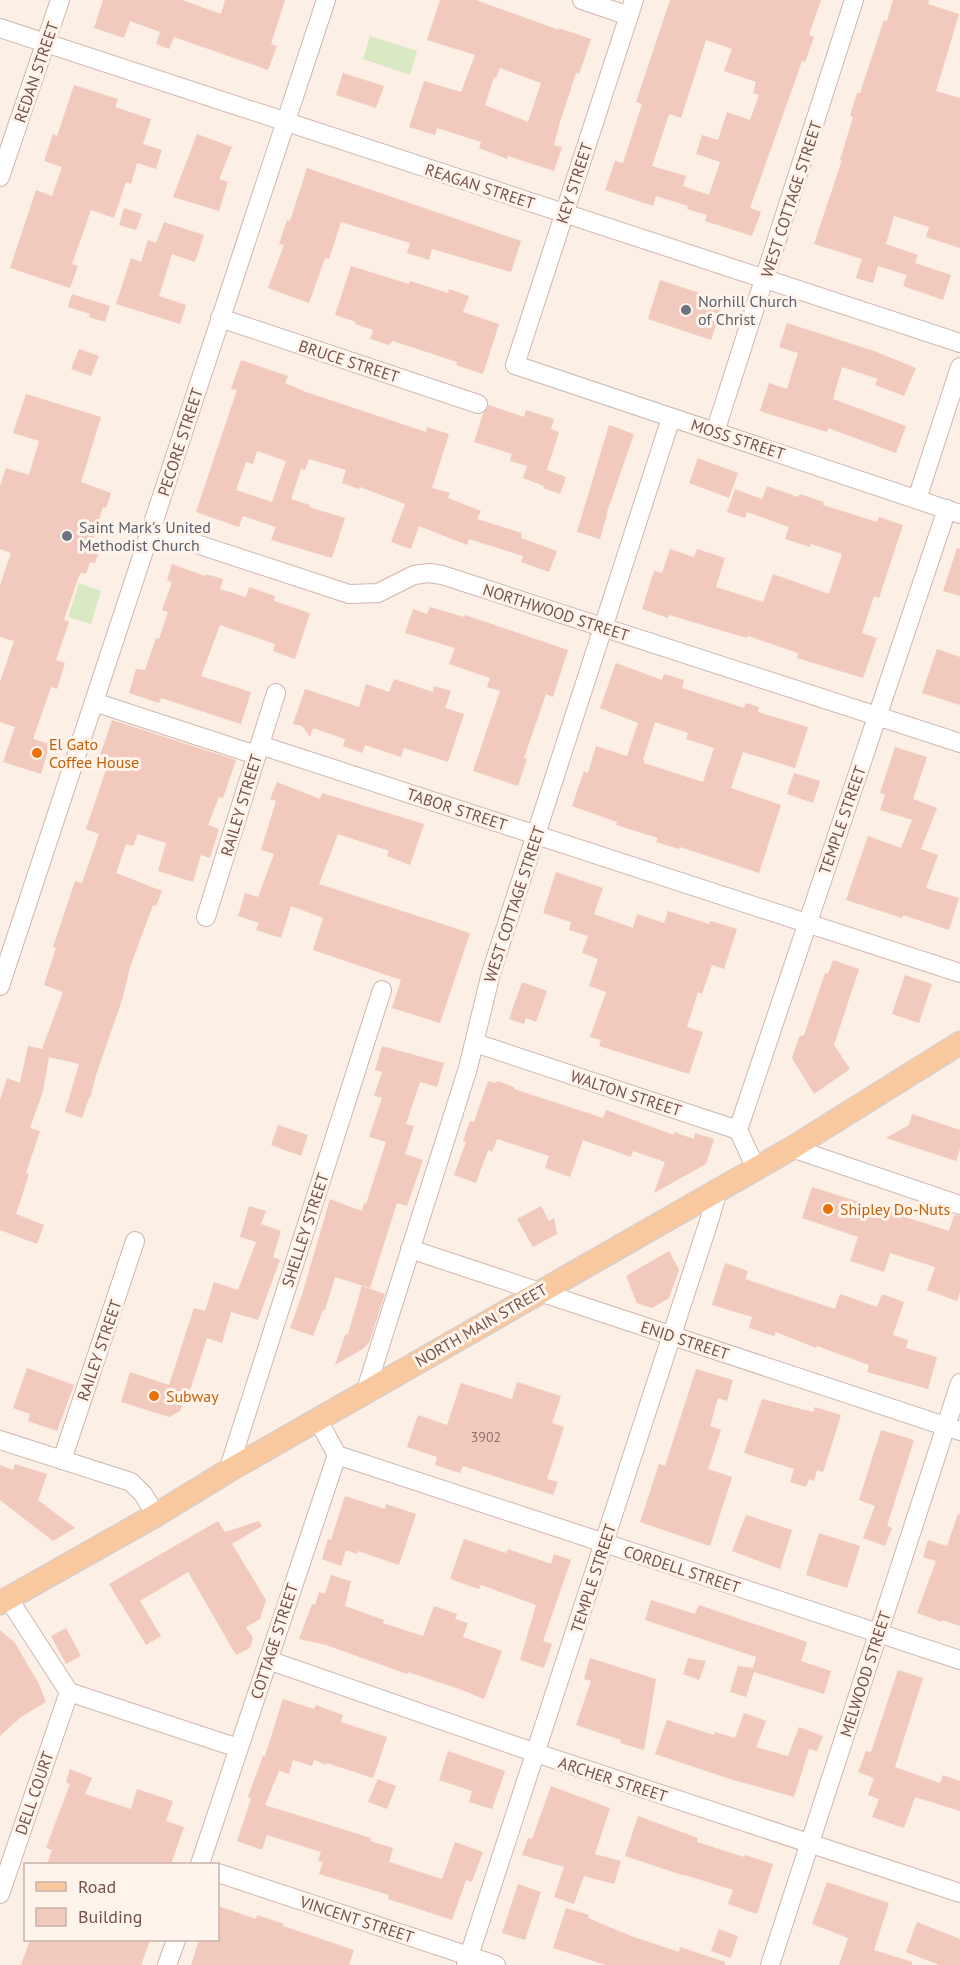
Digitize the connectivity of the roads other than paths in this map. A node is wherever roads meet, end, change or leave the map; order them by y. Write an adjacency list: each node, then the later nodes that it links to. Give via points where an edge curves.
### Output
1 (60, 0): 7 (street, REDAN STREET)
2 (326, 0): 8 (street, PECORE STREET)
3 (582, 0): 5 (street)
4 (854, 0): 11 (street, WEST COTTAGE STREET)
5 (631, 8): 10 (street, KEY STREET)
6 (0, 28): 7 (street, REAGAN STREET)
7 (45, 43): 8 (street, REAGAN STREET); 9 (street, REDAN STREET)
8 (285, 122): 10 (street, REAGAN STREET); 12 (street, PECORE STREET)
9 (0, 177)
10 (564, 214): 11 (street, REAGAN STREET); 14 (street, KEY STREET)
11 (765, 280): 13 (street, REAGAN STREET); 18 (street, WEST COTTAGE STREET)
12 (220, 318): 16 (street, BRUCE STREET); 21 (street, PECORE STREET)
13 (960, 343)
14 (515, 365): 17 (street, MOSS STREET)
15 (960, 367): 19 (street)
16 (478, 404)
17 (671, 418): 18 (street, MOSS STREET); 22 (street, WEST COTTAGE STREET)
18 (715, 432): 19 (street, MOSS STREET)
19 (917, 499): 20 (street, MOSS STREET)
20 (954, 512): 25 (street, TEMPLE STREET)
21 (151, 530): 22 (street, NORTHWOOD STREET, via 349,594 378,592 414,575 442,575); 24 (street, PECORE STREET)
22 (603, 628): 25 (street, NORTHWOOD STREET); 28 (street, WEST COTTAGE STREET)
23 (276, 693): 27 (street, RAILEY STREET)
24 (94, 702): 27 (street, TABOR STREET, via 253,754); 32 (street, PECORE STREET)
25 (877, 717): 26 (street, NORTHWOOD STREET); 30 (street, TEMPLE STREET)
26 (960, 743)
27 (260, 745): 28 (street, TABOR STREET); 29 (street, RAILEY STREET)
28 (536, 835): 30 (street, TABOR STREET); 34 (street, WEST COTTAGE STREET, via 491,973)
29 (206, 917)
30 (808, 923): 31 (street, TABOR STREET); 36 (street, TEMPLE STREET)
31 (960, 973)
32 (0, 986)
33 (382, 990): 52 (street, SHELLEY STREET)
34 (475, 1043): 36 (street, WALTON STREET); 42 (street, WEST COTTAGE STREET)
35 (960, 1043): 37 (main road, NORTH MAIN STREET)
36 (738, 1130): 38 (street)
37 (792, 1148): 38 (main road, NORTH MAIN STREET); 40 (street)
38 (756, 1168): 39 (main road, NORTH MAIN STREET)
39 (718, 1189): 43 (main road, NORTH MAIN STREET); 44 (street, TEMPLE STREET)
40 (960, 1205)
41 (135, 1241): 51 (street, RAILEY STREET)
42 (410, 1249): 43 (street, ENID STREET); 46 (street, WEST COTTAGE STREET)
43 (539, 1292): 44 (street, ENID STREET); 46 (main road, NORTH MAIN STREET)
44 (672, 1335): 48 (street, ENID STREET); 54 (street, TEMPLE STREET)
45 (960, 1383): 48 (street, MELWOOD STREET)
46 (365, 1393): 47 (main road, NORTH MAIN STREET)
47 (318, 1420): 50 (street); 52 (main road, NORTH MAIN STREET)
48 (953, 1429): 56 (street, MELWOOD STREET)
49 (0, 1440): 51 (street)
50 (337, 1455): 54 (street, CORDELL STREET); 57 (street, COTTAGE STREET)
51 (62, 1460): 53 (street, via 130,1482)
52 (228, 1471): 53 (main road, NORTH MAIN STREET)
53 (156, 1515): 55 (main road, NORTH MAIN STREET)
54 (604, 1544): 56 (street, CORDELL STREET); 61 (street, TEMPLE STREET)
55 (4, 1600): 59 (street)
56 (878, 1633): 58 (street, CORDELL STREET); 62 (street, MELWOOD STREET)
57 (268, 1660): 60 (street, COTTAGE STREET); 61 (street, ARCHER STREET)
58 (960, 1660)
59 (69, 1692): 60 (street); 66 (street, DELL COURT)
60 (238, 1749): 63 (street, COTTAGE STREET)
61 (536, 1753): 62 (street, ARCHER STREET); 68 (street, TEMPLE STREET)
62 (810, 1843): 65 (street, ARCHER STREET); 71 (street, MELWOOD STREET)
63 (200, 1863)
64 (219, 1873): 68 (street, VINCENT STREET)
65 (960, 1893)
66 (0, 1894)
67 (176, 1941): 69 (street)
68 (467, 1960): 70 (street, VINCENT STREET)
69 (167, 1965)
70 (496, 1965)
71 (770, 1965)

